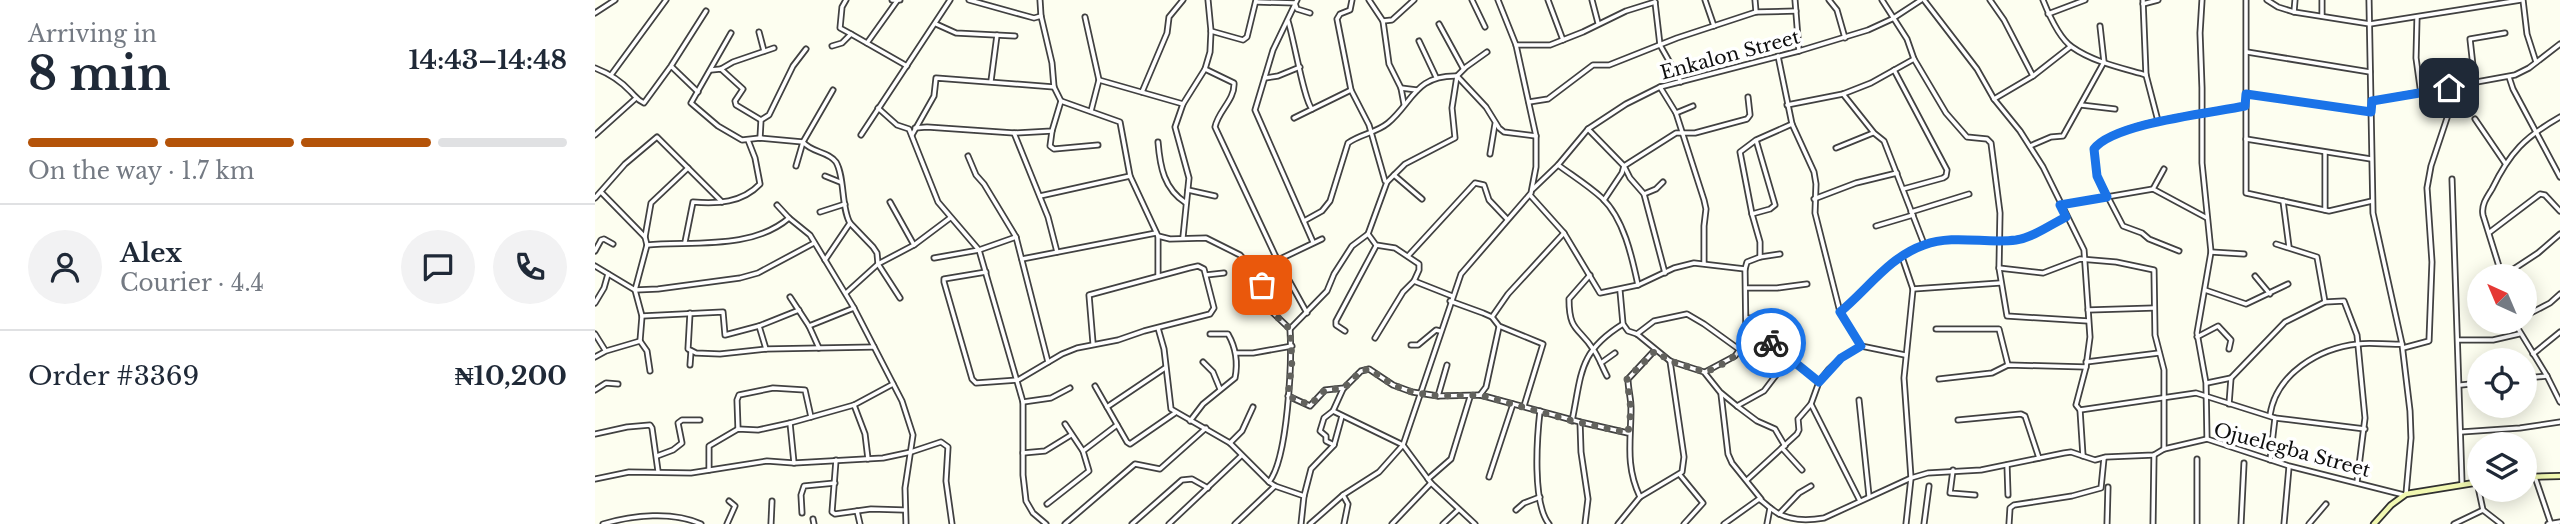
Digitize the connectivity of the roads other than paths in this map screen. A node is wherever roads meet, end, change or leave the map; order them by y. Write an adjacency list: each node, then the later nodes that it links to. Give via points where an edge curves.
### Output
1 (615, 0): 44 (street)
2 (666, 0): 97 (street)
3 (846, 0): 65 (street, via 840,27)
4 (896, 0): 71 (street)
5 (950, 0): 55 (street)
6 (968, 0): 39 (street)
7 (997, 0): 39 (street)
8 (1040, 0): 47 (street)
9 (1184, 0): 115 (street, via 1169,18)
10 (1208, 0): 61 (street)
11 (1352, 0): 112 (street, via 1350,10 1337,19)
12 (1369, 0): 53 (street)
13 (1414, 0): 53 (street, via 1392,20)
14 (1472, 0): 60 (street)
15 (1498, 0): 75 (street)
16 (1548, 0): 69 (street)
17 (1592, 0): 54 (street)
18 (1705, 0): 58 (street)
19 (1755, 0): 42 (street)
20 (1795, 0): 41 (street)
21 (1829, 0): 68 (street)
22 (1882, 0): 51 (street)
23 (1923, 0): 51 (street, Enkalon Street); 121 (street, via 1977,69)
24 (1990, 0): 100 (street)
25 (2043, 0): 46 (street)
26 (2085, 0): 46 (street)
27 (2158, 0): 38 (street)
28 (2202, 0): 137 (street)
29 (2246, 0): 82 (street)
30 (2267, 0): 43 (street)
31 (2295, 0): 43 (street)
32 (2322, 0): 48 (street)
33 (2369, 0): 57 (street)
34 (2522, 0): 50 (street); 86 (street, via 2526,34)
35 (1257, 1): 37 (street); 61 (street, via 1243,40)
36 (1655, 1): 54 (street); 73 (street)
37 (1296, 2): 45 (street, via 1297,9); 52 (street)
38 (2143, 2): 98 (street)
39 (995, 6): 47 (street)
40 (706, 11): 87 (street)
41 (1796, 11): 42 (street); 80 (street)
42 (1756, 12): 58 (street)
43 (2294, 12): 48 (street)
44 (595, 13)
45 (1310, 13)
46 (2048, 14): 76 (street)
47 (1041, 16): 108 (street)
48 (2322, 16): 57 (street)
49 (1085, 17): 105 (street)
50 (2417, 18): 57 (street); 118 (street)
51 (1892, 19): 68 (street, Enkalon Street); 84 (street, via 1907,38)
52 (1288, 21): 89 (street); 102 (street)
53 (1383, 21): 110 (street, via 1389,64)
54 (1598, 23): 69 (street)
55 (936, 24): 66 (street, via 956,33); 88 (street)
56 (1439, 24): 93 (street)
57 (2370, 24): 96 (street)
58 (1714, 26): 73 (street)
59 (2100, 26): 85 (street)
60 (1485, 27)
61 (1211, 31): 92 (street)
62 (759, 32): 79 (street)
63 (731, 33): 94 (street)
64 (2504, 33): 107 (street, via 2470,39)
65 (851, 34): 71 (street); 74 (street)
66 (997, 35): 67 (street); 104 (street)
67 (1015, 36)
68 (1845, 38): 80 (street, Enkalon Street)
69 (1563, 40): 75 (street)
70 (1419, 41): 103 (street)
71 (867, 43): 88 (street)
72 (2560, 44): 86 (street)
73 (1660, 45): 106 (street); 124 (street, via 1609,65 1593,65 1548,99)
74 (832, 46)
75 (1515, 46): 124 (street)
76 (2071, 47): 85 (street); 100 (street)
77 (774, 48): 79 (street)
78 (806, 49): 142 (street, via 769,115)
79 (764, 51): 91 (street)
80 (1800, 51): 83 (street, Enkalon Street)
81 (1486, 52): 93 (street)
82 (2248, 52): 96 (street); 117 (street)
83 (1777, 56): 106 (street, Enkalon Street); 127 (street)
84 (1915, 59): 95 (street); 230 (street, via 1964,135 1991,143)
85 (2104, 62): 98 (street); 128 (street)
86 (2536, 62): 101 (street)
87 (671, 66): 114 (street); 120 (street, via 647,101)
88 (907, 66): 131 (street)
89 (1301, 67): 102 (street); 132 (street)
90 (595, 68): 97 (street)
91 (721, 69): 94 (street); 142 (street, via 743,89 736,105)
92 (1205, 69): 125 (street); 255 (street, via 1234,83 1235,90 1215,118 1215,127)
93 (1463, 69): 99 (street)
94 (711, 70): 114 (street)
95 (1894, 70): 116 (street); 186 (street, via 1948,174)
96 (2370, 72): 122 (street)
97 (611, 75): 120 (street)
98 (2146, 75): 143 (street)
99 (1457, 76): 103 (street); 144 (street); 178 (street, via 1452,108 1455,138 1405,164)
100 (2033, 76): 121 (street)
101 (2509, 77): 107 (street); 149 (street)
102 (1265, 78): 218 (street, via 1255,110)
103 (1437, 78): 113 (street)
104 (991, 80): 108 (street); 146 (street, via 936,78 934,96)
105 (1099, 80): 115 (street); 134 (street)
106 (1681, 82): 109 (street, Enkalon Street)
107 (2476, 83): 118 (street)
108 (1054, 86): 123 (street)
109 (1660, 87): 136 (street); 147 (street, Enkalon Street)
110 (1401, 88): 113 (street); 126 (street)
111 (833, 90): 162 (street)
112 (1351, 90): 132 (street); 153 (street)
113 (1417, 90): 126 (street)
114 (698, 92): 160 (street, via 691,103 695,107 718,126)
115 (1142, 92): 125 (street)
116 (1843, 94): 127 (street); 152 (street)
117 (2246, 94): 130 (street); 135 (street)
118 (2421, 94): 122 (street)
119 (1748, 97): 150 (street, via 1747,119 1695,133)
120 (635, 98): 154 (street)
121 (1994, 99): 165 (street)
122 (2372, 101): 135 (street)
123 (1061, 102): 134 (street); 148 (street)
124 (1529, 103): 157 (street)
125 (1183, 104): 188 (street, via 1175,127)
126 (1404, 104): 153 (street)
127 (1787, 105): 145 (street)
128 (2081, 105): 133 (street); 165 (street, via 2063,136)
129 (1693, 106): 136 (street)
130 (2245, 106): 137 (street); 159 (street)
131 (878, 108): 155 (street); 156 (street)
132 (1312, 109): 140 (street)
133 (2115, 109)
134 (1091, 111): 180 (street, via 1120,122)
135 (2371, 112): 170 (street)
136 (1676, 113): 150 (street)
137 (2201, 115): 143 (street); 216 (street)
138 (2448, 115): 329 (street, via 2427,188 2429,341)
139 (2560, 117): 149 (street)
140 (1294, 118)
141 (2475, 119): 171 (street)
142 (761, 120): 158 (street)
143 (2158, 121): 195 (street, via 2095,146 2097,176)
144 (1495, 124): 157 (street, via 1504,132); 168 (street)
145 (1792, 124): 161 (street); 197 (street, via 1814,172)
146 (915, 128): 151 (street); 156 (street)
147 (1588, 129): 172 (street, Enkalon Street); 174 (street)
148 (1052, 131): 151 (street); 164 (street, via 1050,146 1054,149)
149 (2535, 131): 171 (street); 181 (street)
150 (1682, 132): 174 (street); 258 (street, via 1706,209)
151 (1014, 133): 193 (street)
152 (1874, 133): 166 (street); 177 (street, via 1884,141)
153 (1371, 134): 184 (street); 218 (street, via 1348,143 1330,201)
154 (595, 135)
155 (862, 135)
156 (912, 135): 215 (street, via 934,195)
157 (1536, 136): 190 (street)
158 (760, 138): 160 (street); 162 (street)
159 (2246, 139): 167 (street); 200 (street, via 2246,193)
160 (748, 140): 202 (street, via 760,184 746,196)
161 (1756, 140): 212 (street, via 1739,152); 212 (street, via 1775,205)
162 (803, 142): 173 (street); 183 (street, via 830,156 837,164)
163 (1158, 142): 204 (street, via 1166,180)
164 (1098, 145)
165 (2030, 146): 207 (street)
166 (1836, 148)
167 (2325, 153): 170 (street); 208 (street)
168 (1490, 154)
169 (968, 156): 227 (street)
170 (2371, 159): 201 (street)
171 (2505, 163): 221 (street, via 2482,209)
172 (1558, 164): 190 (street, Enkalon Street); 199 (street)
173 (796, 166)
174 (1624, 166): 191 (street); 199 (street)
175 (688, 167): 189 (street, via 657,137 625,164); 202 (street); 226 (street, via 651,203)
176 (2164, 169): 187 (street)
177 (1897, 173): 186 (street); 197 (street)
178 (1394, 175): 184 (street); 198 (street)
179 (824, 176): 183 (street)
180 (1130, 176): 193 (street); 225 (street)
181 (2560, 177)
182 (2452, 179): 322 (street)
183 (840, 182): 205 (street)
184 (1387, 182): 223 (street)
185 (1663, 182): 191 (street)
186 (1903, 189): 211 (street)
187 (2153, 189): 195 (street); 216 (street)
188 (1188, 190): 194 (street); 204 (street)
189 (602, 193): 196 (street); 226 (street)
190 (1531, 193): 217 (street, Enkalon Street); 222 (street)
191 (1644, 194): 267 (street)
192 (1969, 194): 211 (street)
193 (1039, 196): 245 (street)
194 (1215, 197)
195 (2107, 197): 207 (street); 244 (street, via 2127,229)
196 (595, 198)
197 (1814, 199): 297 (street)
198 (1422, 200)
199 (1604, 200): 277 (street, via 1622,232)
200 (2283, 200): 208 (street); 240 (street)
201 (2372, 201): 208 (street); 329 (street)
202 (722, 202): 231 (street, via 693,202)
203 (890, 202): 238 (street)
204 (1186, 202): 228 (street)
205 (845, 204): 210 (street); 219 (street)
206 (777, 205): 214 (street)
207 (2060, 205): 213 (street)
208 (2325, 211)
209 (2560, 211): 221 (street, via 2540,194)
210 (820, 212)
211 (1912, 213): 220 (street); 235 (street)
212 (1752, 214): 250 (street)
213 (2066, 217): 230 (street, via 2027,237); 257 (street)
214 (789, 218): 231 (street, via 778,227 748,237); 233 (street)
215 (950, 218): 238 (street); 241 (street)
216 (2207, 218): 246 (street)
217 (1507, 219): 243 (street, via 1489,200 1484,185 1475,183); 286 (street, Enkalon Street, via 1465,266)
218 (1304, 221): 232 (street)
219 (850, 223): 254 (street); 259 (street, via 873,247)
220 (1876, 226)
221 (2490, 232): 260 (street)
222 (1564, 233): 270 (street); 301 (street)
223 (1368, 234): 239 (street); 299 (street, via 1352,246 1327,291)
224 (2560, 234): 261 (street)
225 (1157, 235): 228 (street); 245 (street); 271 (street)
226 (645, 237): 237 (street)
227 (1016, 237): 241 (street); 253 (street)
228 (1183, 237): 309 (street, via 1206,238 1248,261 1271,311)
229 (1322, 239): 232 (street)
230 (1999, 241): 235 (street); 263 (street)
231 (685, 242): 237 (street)
232 (1313, 242): 255 (street)
233 (814, 243): 254 (street); 280 (street, via 740,278)
234 (613, 244): 242 (street, via 601,240)
235 (1924, 244): 251 (street)
236 (2276, 244): 240 (street)
237 (647, 245): 280 (street)
238 (914, 245): 259 (street)
239 (1376, 245): 249 (street); 311 (street, via 1336,321)
240 (2289, 247): 290 (street, via 2317,257)
241 (979, 250): 252 (street); 265 (street)
242 (595, 251)
243 (1415, 251): 249 (street); 256 (street)
244 (2179, 251)
245 (1057, 252): 253 (street)
246 (2211, 252): 248 (street); 281 (street)
247 (1780, 254): 250 (street)
248 (2244, 254)
249 (1408, 256): 256 (street)
250 (1760, 257): 264 (street, via 1749,260)
251 (1902, 257): 279 (street); 297 (street, via 1889,263)
252 (934, 258)
253 (1023, 259): 349 (street)
254 (825, 260): 283 (street)
255 (1278, 260): 299 (street)
256 (1416, 260): 273 (street, via 1419,270)
257 (2086, 260): 263 (street, via 2043,273); 293 (street, via 2153,268); 295 (street)
258 (1704, 263): 264 (street); 267 (street)
259 (878, 264): 283 (street); 288 (street)
260 (2499, 264)
261 (2521, 264)
262 (595, 266): 268 (street)
263 (1999, 268): 274 (street)
264 (1745, 269): 278 (street)
265 (986, 272): 364 (street); 364 (street, via 944,279 957,331 976,383)
266 (1224, 273): 269 (street)
267 (1665, 273): 277 (street)
268 (608, 274): 280 (street); 291 (street)
269 (1206, 275): 271 (street, via 1198,266); 308 (street, via 1213,312)
270 (1590, 275): 282 (street, via 1600,293); 331 (street, via 1569,299 1574,329)
271 (1158, 276): 324 (street, via 1089,295)
272 (2255, 276): 284 (street)
273 (1414, 281): 286 (street); 320 (street)
274 (2000, 283): 279 (street); 303 (street, via 2007,316)
275 (1807, 284): 278 (street)
276 (2288, 284): 284 (street)
277 (1638, 285): 282 (street)
278 (1747, 288): 302 (street)
279 (1913, 289): 344 (street)
280 (635, 290): 300 (street)
281 (2205, 290): 284 (street, via 2246,304); 319 (street)
282 (1620, 291): 304 (street)
283 (846, 293): 292 (street)
284 (2270, 294)
285 (2560, 294): 296 (street)
286 (1453, 296): 289 (street, Enkalon Street)
287 (790, 297): 294 (street)
288 (900, 298)
289 (1450, 302): 301 (street); 312 (street, Enkalon Street)
290 (2325, 302): 325 (street, via 2347,304); 362 (street, via 2278,327)
291 (595, 303)
292 (855, 307): 306 (street); 330 (street)
293 (2154, 308): 295 (street); 343 (street)
294 (799, 310): 305 (street); 306 (street)
295 (2088, 310): 303 (street)
296 (2537, 310)
297 (1840, 312): 328 (street)
298 (690, 313): 300 (street); 305 (street, via 723,312 725,335); 338 (street)
299 (1307, 313): 309 (street)
300 (642, 316): 323 (street)
301 (1492, 317): 307 (street)
302 (1747, 318): 314 (street); 321 (street, via 1780,322)
303 (2088, 321): 352 (street)
304 (1623, 324): 317 (street); 331 (street)
305 (759, 326): 334 (street)
306 (809, 326): 332 (street)
307 (1499, 326): 379 (street, via 1486,387); 395 (street, via 1543,344)
308 (1158, 328): 324 (street); 356 (street)
309 (1290, 329): 326 (street)
310 (1936, 329): 355 (street, via 1999,329)
311 (1345, 331)
312 (1440, 331): 327 (street); 377 (street, Enkalon Street)
313 (2560, 332): 340 (street)
314 (1747, 333): 336 (street); 346 (street, via 1765,338)
315 (595, 334): 337 (street)
316 (1210, 334): 341 (street, via 1228,334)
317 (1637, 334): 336 (street, via 1654,321 1687,314); 339 (street)
318 (2519, 334): 322 (street); 333 (street)
319 (2197, 337): 335 (street, via 2218,326 2231,340); 366 (street)
320 (1375, 338)
321 (1801, 338)
322 (2459, 340): 370 (street)
323 (640, 341): 337 (street); 357 (street)
324 (1093, 343): 349 (street)
325 (2358, 344): 329 (street); 401 (street, via 2325,352 2298,368 2279,388); 414 (street)
326 (1292, 345): 341 (street); 380 (street)
327 (1411, 345)
328 (1861, 346): 344 (street); 365 (street, via 1841,358)
329 (2402, 346): 465 (street, via 2411,432)
330 (874, 347): 332 (street); 368 (street)
331 (1592, 347): 351 (street); 406 (street)
332 (819, 348): 334 (street)
333 (2529, 348)
334 (766, 349): 338 (street)
335 (2229, 349)
336 (1740, 350): 358 (street)
337 (606, 351): 345 (street)
338 (691, 351): 353 (street)
339 (1655, 351): 348 (street); 416 (street, via 1627,379)
340 (2537, 351)
341 (1236, 353): 374 (street, via 1235,378)
342 (1615, 353): 351 (street)
343 (2159, 353): 352 (street); 384 (street)
344 (1905, 355): 450 (street)
345 (595, 357)
346 (1789, 358): 365 (street); 392 (street, via 1764,391)
347 (2537, 360): 360 (street)
348 (1670, 361): 358 (street); 446 (street, via 1684,457)
349 (1048, 362): 364 (street)
350 (1203, 362): 374 (street)
351 (1601, 363): 359 (street)
352 (2086, 364): 355 (street); 396 (street, via 2076,401)
353 (689, 365)
354 (1447, 365): 381 (street)
355 (2008, 365): 363 (street, via 1992,373)
356 (1165, 368): 393 (street); 399 (street)
357 (650, 371)
358 (1705, 372): 376 (street)
359 (1607, 376)
360 (2547, 376): 361 (street); 378 (street)
361 (2537, 377)
362 (2231, 378): 366 (street); 390 (street)
363 (1939, 379)
364 (1018, 380): 386 (street)
365 (1819, 382): 389 (street)
366 (2206, 383): 382 (street)
367 (618, 384): 375 (street, via 606,383)
368 (893, 384): 391 (street); 426 (street, via 912,429)
369 (2467, 384): 370 (street)
370 (2461, 385): 415 (street)
371 (1095, 386): 393 (street)
372 (1070, 388): 386 (street, via 1051,398)
373 (1344, 388): 377 (street, via 1369,369 1393,385); 380 (street, via 1325,390 1310,405); 397 (street)
374 (1220, 389): 405 (street)
375 (595, 390)
376 (1720, 392): 392 (street); 452 (street, via 1728,453)
377 (1419, 394): 381 (street); 422 (street, Enkalon Street)
378 (2559, 394): 387 (street)
379 (1480, 395): 383 (street); 388 (street)
380 (1288, 396): 455 (street, via 1278,468)
381 (1438, 396): 383 (street)
382 (2206, 396): 384 (street); 390 (street); 419 (street)
383 (1470, 397): 453 (street, via 1451,459)
384 (2163, 398): 396 (street); 424 (street)
385 (1859, 400): 470 (street)
386 (1023, 402): 427 (street)
387 (2560, 402)
388 (1513, 404): 395 (street); 448 (street)
389 (1811, 404): 423 (street, via 1798,419 1799,430); 476 (street)
390 (2228, 404): 401 (street)
391 (854, 405): 402 (street); 434 (street)
392 (1737, 406): 423 (street, via 1775,429)
393 (1107, 407): 411 (street)
394 (1253, 407): 420 (street, via 1242,432)
395 (1524, 407): 398 (street)
396 (2080, 410): 431 (street)
397 (1333, 411): 400 (street); 421 (street, via 1324,418 1320,431)
398 (1540, 411): 406 (street); 471 (street)
399 (1175, 414): 405 (street); 411 (street, via 1130,444)
400 (1342, 416): 421 (street); 422 (street)
401 (2272, 417): 414 (street); 437 (street)
402 (811, 418): 409 (street); 413 (street, via 806,390 773,388 739,395)
403 (701, 420): 430 (street, via 678,423 682,443)
404 (1958, 420): 432 (street, via 2021,414)
405 (1190, 421): 412 (street)
406 (1573, 421): 407 (street)
407 (1580, 422): 416 (street); 509 (street, via 1588,499)
408 (2560, 422): 415 (street)
409 (790, 423): 413 (street); 438 (street)
410 (1065, 424): 418 (street)
411 (1117, 424): 425 (street)
412 (1206, 428): 420 (street); 498 (street, via 1160,469 1135,464)
413 (738, 429): 442 (street, via 709,446)
414 (2365, 429): 456 (street)
415 (2461, 432): 457 (street)
416 (1628, 433): 472 (street, via 1631,471)
417 (595, 434): 430 (street, via 650,425)
418 (1071, 435): 425 (street); 427 (street, via 1045,451)
419 (2207, 439): 424 (street, Ojuelegba Street); 437 (street, Ojuelegba Street)
420 (1230, 443): 428 (street)
421 (1334, 445): 469 (street, via 1311,470)
422 (1403, 445): 453 (street); 466 (street, via 1379,472)
423 (1784, 447): 443 (street); 452 (street)
424 (2164, 449): 429 (street, Ojuelegba Street)
425 (1083, 451): 478 (street, via 1089,471)
426 (911, 452): 434 (street); 481 (street); 496 (street, via 941,442 948,447 946,481)
427 (1023, 453): 497 (street, via 1026,501)
428 (1242, 455): 455 (street); 464 (street)
429 (2154, 455): 433 (street, Ojuelegba Street); 518 (street)
430 (657, 456): 445 (street)
431 (2083, 456): 432 (street, Ojuelegba Street, via 2064,453); 433 (street, Ojuelegba Street)
432 (2039, 458): 440 (street, Ojuelegba Street)
433 (2104, 458): 516 (street, via 2101,488 2014,505)
434 (868, 459): 436 (street)
435 (2197, 459): 519 (street)
436 (836, 460): 438 (street); 454 (street)
437 (2270, 460): 441 (street, Ojuelegba Street)
438 (794, 463): 442 (street, via 767,461)
439 (2244, 463): 520 (street)
440 (2007, 465): 444 (street, Ojuelegba Street); 468 (street)
441 (2288, 466): 456 (street, Ojuelegba Street); 521 (street)
442 (709, 470): 445 (street)
443 (1802, 470)
444 (1953, 470): 450 (street, Ojuelegba Street); 467 (street, via 1950,493)
445 (658, 472): 451 (street, via 629,472)
446 (1680, 475): 472 (street); 511 (street, via 1703,503)
447 (2560, 476): 449 (main road)
448 (1489, 477)
449 (2537, 477)
450 (1911, 478): 470 (street, Ojuelegba Street); 514 (street)
451 (595, 480)
452 (1747, 480): 473 (street)
453 (1430, 481): 482 (street); 505 (street)
454 (835, 482): 485 (street, via 832,512); 486 (street, via 804,486)
455 (1269, 482): 460 (street)
456 (2357, 482): 465 (street, Ojuelegba Street)
457 (2462, 483): 458 (main road); 465 (main road)
458 (2467, 483)
459 (2537, 483): 526 (street)
460 (1275, 486): 469 (street); 501 (street)
461 (1811, 486): 487 (street)
462 (1929, 486): 515 (street)
463 (2108, 487): 517 (street)
464 (1208, 488): 499 (street, via 1192,479 1182,480); 500 (street)
465 (2405, 494): 523 (main road)
466 (1343, 495): 503 (street); 504 (street, via 1348,504)
467 (1975, 495)
468 (2008, 495)
469 (1304, 496): 502 (street)
470 (1869, 496): 476 (street, Ojuelegba Street)
471 (1540, 497): 483 (street); 508 (street)
472 (1640, 497): 510 (street)
473 (1761, 499): 480 (street, Ojuelegba Street); 512 (street)
474 (729, 501): 492 (street, via 735,506)
475 (772, 501): 493 (street)
476 (1860, 501): 487 (street, Ojuelegba Street, via 1824,518)
477 (2482, 502): 484 (street)
478 (1047, 504)
479 (2326, 504): 522 (street)
480 (1770, 508): 487 (street, Ojuelegba Street); 513 (street)
481 (904, 510): 485 (street); 495 (street)
482 (1458, 510): 506 (street); 507 (street)
483 (1516, 510)
484 (2483, 510): 524 (street); 525 (street)
485 (857, 511): 494 (street)
486 (802, 513)
487 (1779, 514)
488 (687, 521): 490 (street, via 650,516); 491 (street)
489 (2560, 522): 526 (street)
490 (603, 524)
491 (701, 524)
492 (727, 524)
493 (771, 524)
494 (859, 524)
495 (906, 524)
496 (952, 524)
497 (1047, 524)
498 (1065, 524)
499 (1132, 524)
500 (1169, 524)
501 (1235, 524)
502 (1301, 524)
503 (1310, 524)
504 (1344, 524)
505 (1392, 524)
506 (1443, 524)
507 (1475, 524)
508 (1549, 524)
509 (1585, 524)
510 (1618, 524)
511 (1684, 524)
512 (1724, 524)
513 (1767, 524)
514 (1906, 524)
515 (1924, 524)
516 (2009, 524)
517 (2107, 524)
518 (2153, 524)
519 (2197, 524)
520 (2241, 524)
521 (2284, 524)
522 (2309, 524)
523 (2374, 524)
524 (2454, 524)
525 (2501, 524)
526 (2550, 524)

